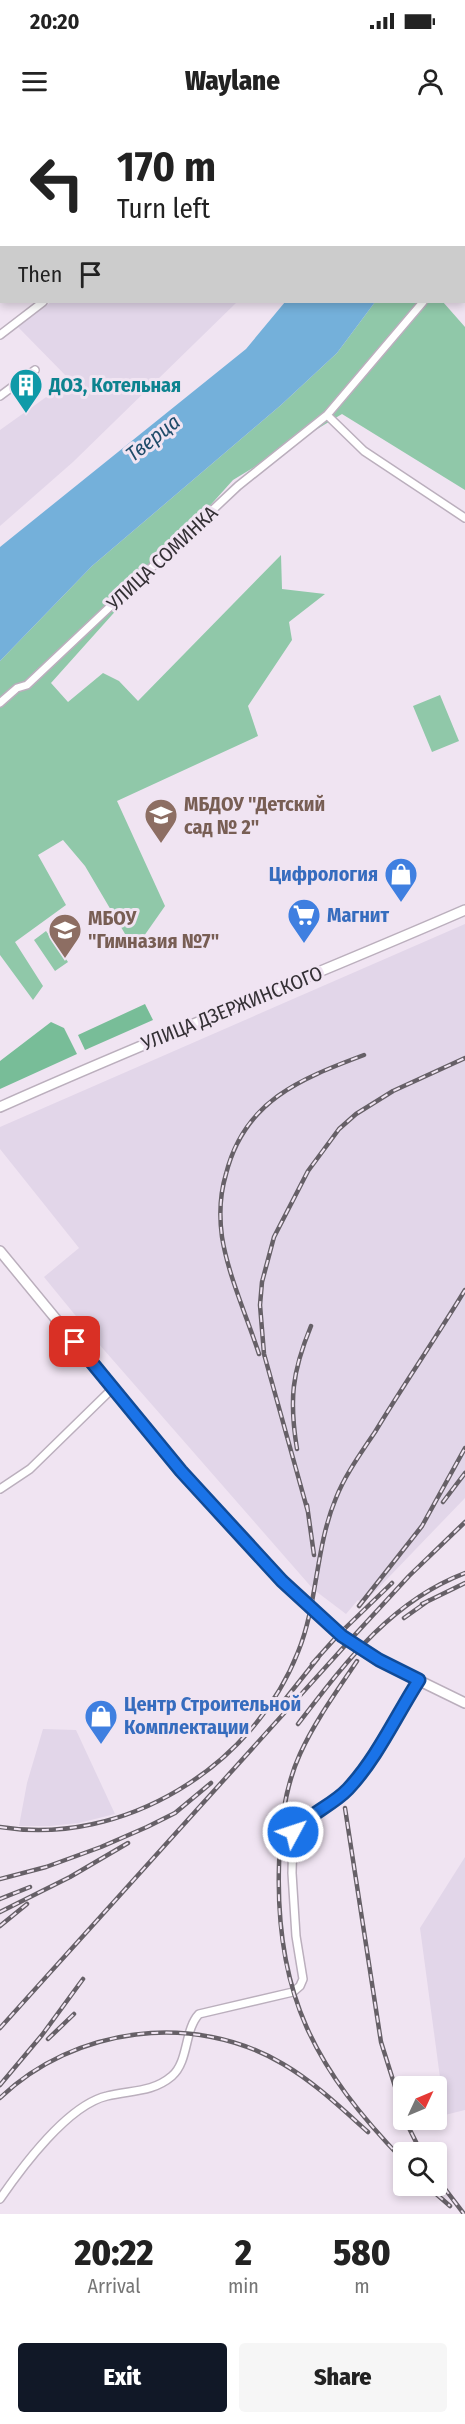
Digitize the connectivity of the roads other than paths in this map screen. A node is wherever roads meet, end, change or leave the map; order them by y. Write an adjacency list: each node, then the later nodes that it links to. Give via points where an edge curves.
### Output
1 (43, 303): 3 (street)
2 (422, 303): 6 (street, УЛИЦА СОМИНКА)
3 (0, 335)
4 (35, 370): 5 (street)
5 (0, 396)
6 (327, 416): 7 (street, via 364,452); 8 (street, УЛИЦА СОМИНКА, via 238,486 27,685 17,688)
7 (465, 518)
8 (0, 703)
9 (465, 910): 10 (street, УЛИЦА ДЗЕРЖИНСКОГО)
10 (0, 1107)
11 (0, 1251): 12 (street)
12 (112, 1389): 13 (street, via 30,1468); 14 (street, via 282,1581 342,1636)
13 (0, 1490)
14 (419, 1680): 15 (street); 16 (street, via 346,1790 293,1832 296,1936 303,1979 300,1986 293,1992 199,2014 193,2020 174,2075 143,2091 106,2096 83,2107 44,2141)
15 (465, 1703)
16 (0, 2199)

